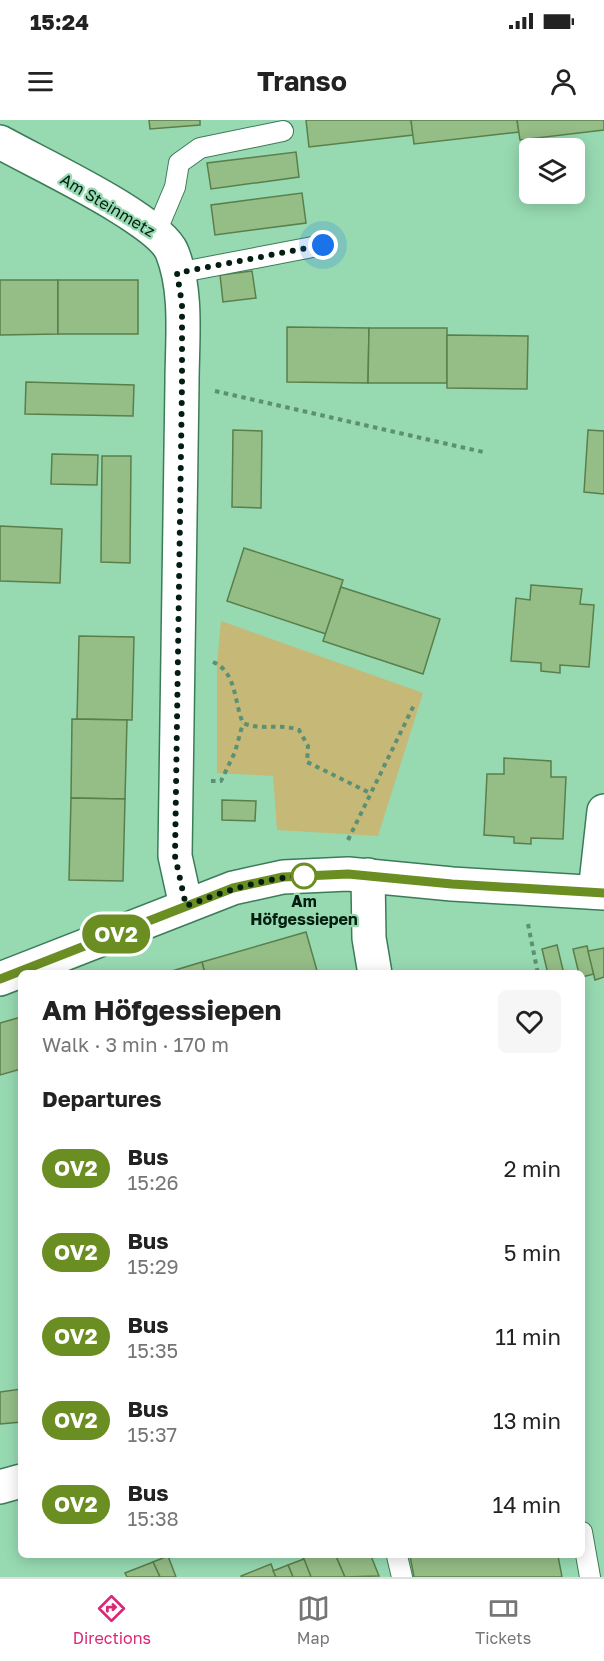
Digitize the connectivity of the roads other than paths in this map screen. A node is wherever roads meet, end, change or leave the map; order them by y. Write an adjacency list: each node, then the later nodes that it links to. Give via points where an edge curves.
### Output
1 (284, 131): 3 (lane, via 200,148 179,163 176,187)
2 (0, 142): 3 (street, Am Steinmetz, via 117,206)
3 (156, 232): 5 (street, Am Steinmetz, via 171,249)
4 (323, 245): 5 (lane)
5 (177, 273): 9 (street, Am Steinmetz, via 182,304 182,383 175,856)
6 (604, 811): 8 (street)
7 (368, 875): 8 (street); 9 (street, via 283,877 233,888); 11 (street, via 369,938)
8 (599, 893)
9 (186, 906): 10 (street)
10 (23, 970)
11 (374, 970)
12 (18, 972): 13 (street)
13 (0, 979)
14 (18, 1482): 15 (street)
15 (0, 1487)
16 (585, 1549): 19 (lane)
17 (397, 1558): 18 (lane)
18 (402, 1577)
19 (590, 1577)

